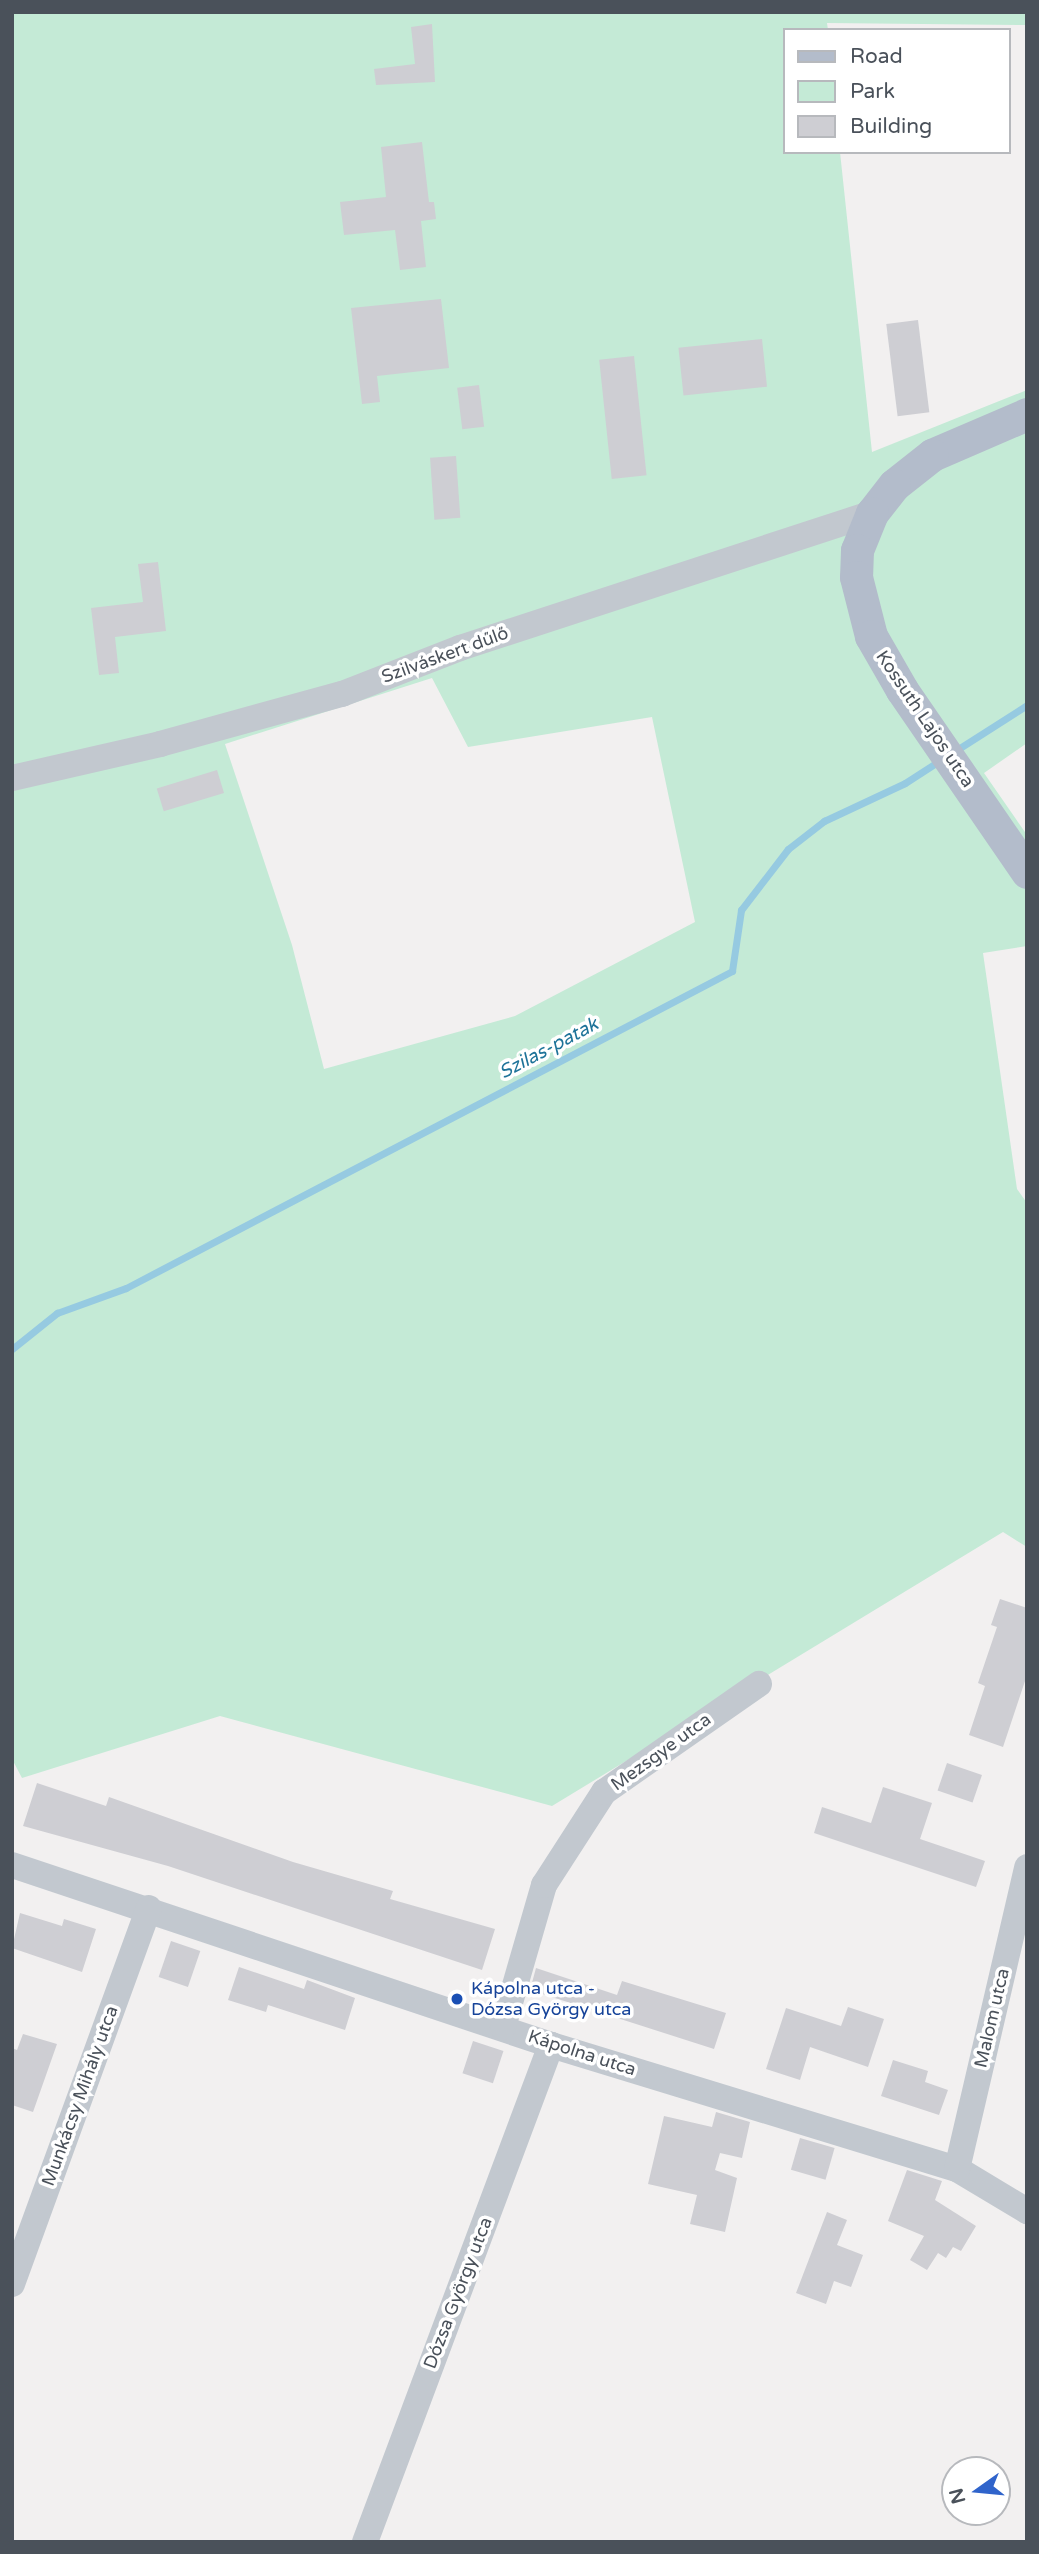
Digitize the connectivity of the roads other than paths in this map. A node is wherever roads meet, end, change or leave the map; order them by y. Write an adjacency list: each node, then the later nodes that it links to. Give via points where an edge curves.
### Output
1 (1027, 414): 2 (main road, Kossuth Lajos utca, via 932,455 894,485)
2 (872, 513): 3 (street, Szilváskert dűlő, via 460,648 342,694 160,744); 4 (main road, Kossuth Lajos utca, via 858,551 860,607 871,636)
3 (12, 778)
4 (1027, 872)
5 (759, 1684): 9 (street, Mezsgye utca, via 604,1793 544,1885)
6 (12, 1865): 8 (street, Kápolna utca)
7 (1027, 1867): 11 (street, Malom utca)
8 (149, 1908): 9 (street, Kápolna utca); 13 (street, Munkácsy Mihály utca)
9 (503, 2027): 10 (street, Kápolna utca)
10 (551, 2045): 11 (street, Kápolna utca); 14 (street, Dózsa György utca)
11 (957, 2169): 12 (street, Kápolna utca)
12 (1027, 2211)
13 (12, 2284)
14 (365, 2542)

